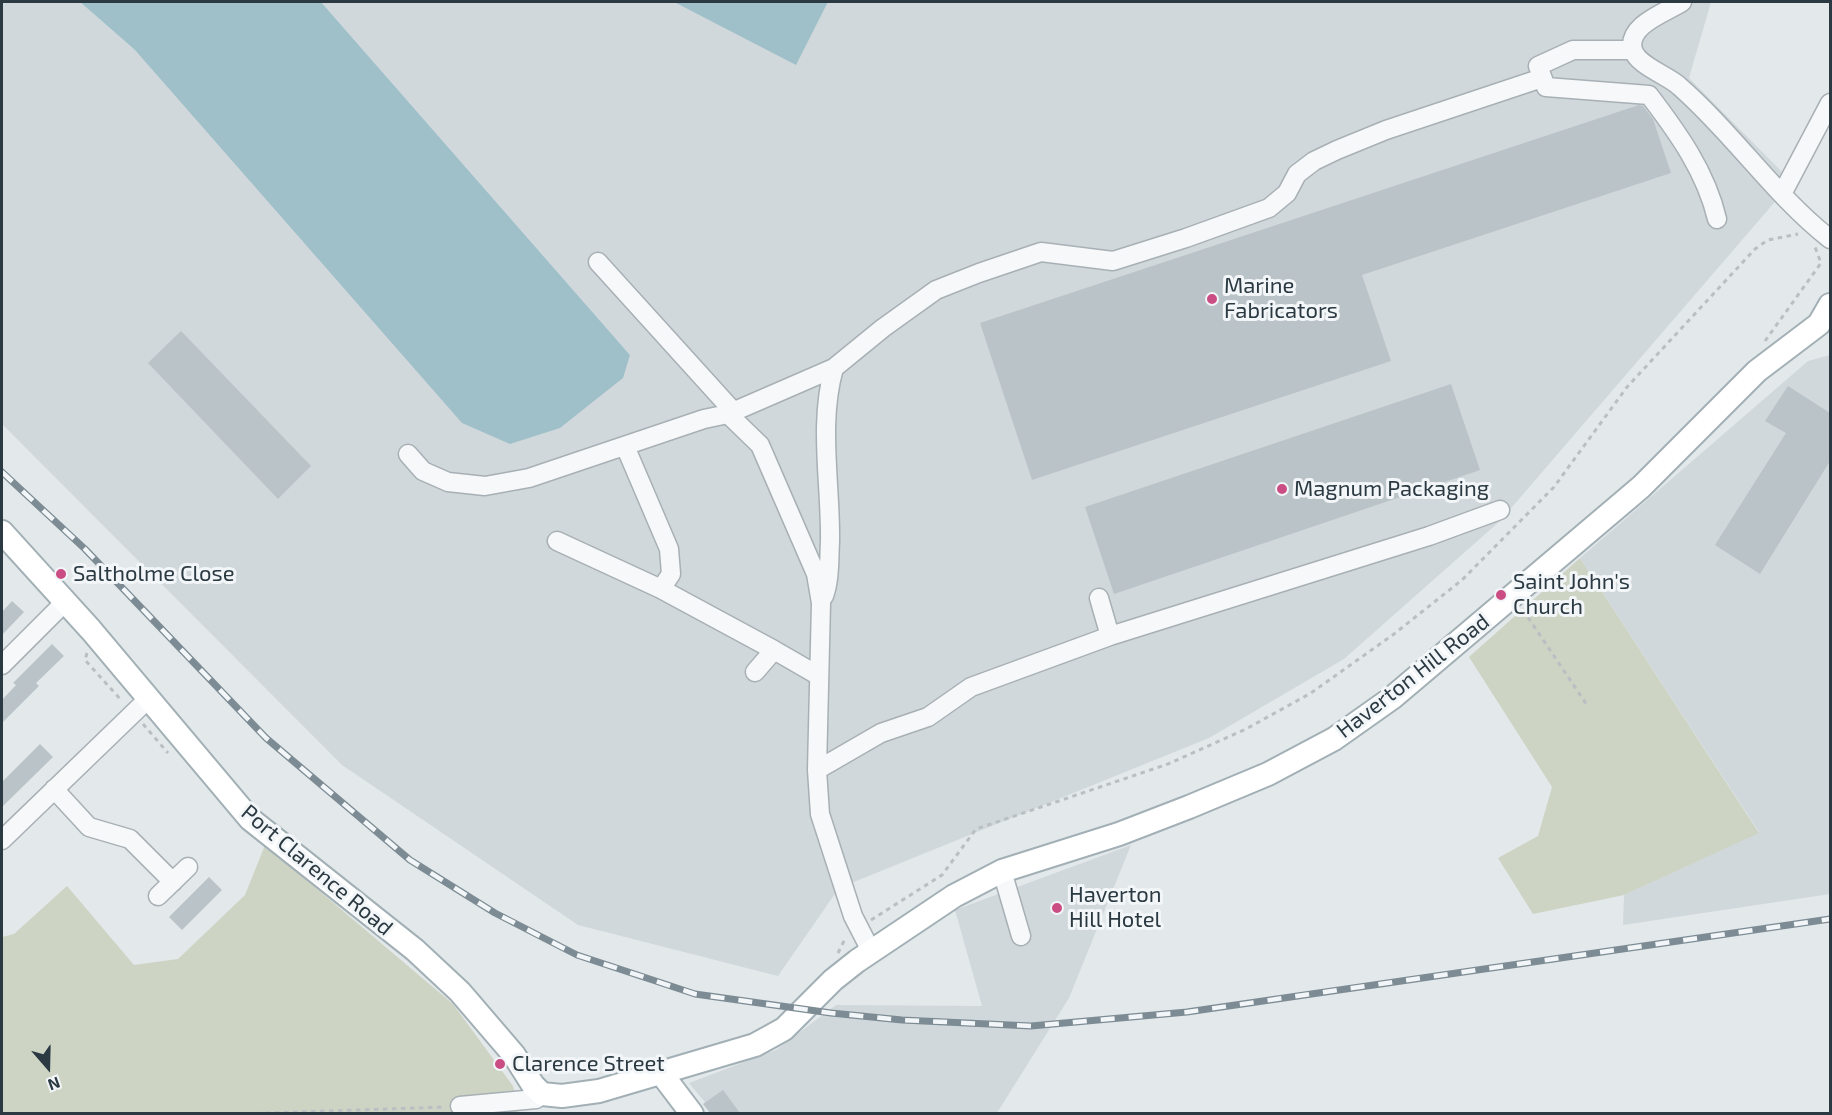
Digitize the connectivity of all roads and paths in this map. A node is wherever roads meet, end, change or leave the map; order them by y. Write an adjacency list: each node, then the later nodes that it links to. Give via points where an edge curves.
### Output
1 (1682, 2): 2 (street, via 1655,16 1639,30)
2 (1633, 50): 3 (street, via 1573,50 1538,66); 5 (street, via 1639,59 1680,86)
3 (1542, 78): 6 (street, via 1545,87 1649,95 1683,140 1712,199); 15 (street, via 1386,130 1314,160 1269,208 1186,238 1113,261 1041,252 936,290)
4 (1830, 103): 5 (street)
5 (1782, 194): 9 (street)
6 (1717, 219)
7 (1805, 236): 41 (path, via 1785,235 1755,249 1627,387 1554,487 1462,580 1394,634 1311,693 1246,729 1168,764 976,829 942,875)
8 (1811, 237): 14 (path, via 1821,263)
9 (1830, 239)
10 (598, 262): 16 (street)
11 (1830, 304): 13 (main road, Haverton Hill Road, via 1819,324)
12 (1830, 330): 13 (main road, Haverton Hill Road)
13 (1800, 340): 23 (main road, Haverton Hill Road, via 1757,371 1641,487)
14 (1764, 342)
15 (834, 368): 16 (street); 26 (street, via 826,434 829,568)
16 (731, 412): 17 (street); 26 (street, via 760,445 816,574)
17 (625, 446): 18 (street, via 529,478 485,486 448,482 423,471); 22 (street, via 669,549 670,573)
18 (408, 454)
19 (1500, 510): 27 (street)
20 (2, 532): 25 (main road, Port Clarence Road)
21 (557, 541): 22 (street)
22 (661, 589): 28 (street)
23 (1514, 596): 33 (path); 38 (main road, Haverton Hill Road, via 1392,698 1334,739 1268,774 1189,807)
24 (1098, 598): 27 (street)
25 (66, 602): 29 (street); 32 (main road, Port Clarence Road)
26 (821, 603): 31 (street)
27 (1110, 636): 34 (street, via 971,687 927,717 881,733)
28 (774, 651): 30 (street); 31 (street)
29 (2, 665)
30 (755, 672)
31 (819, 676): 34 (street)
32 (148, 699): 35 (street); 46 (main road, Port Clarence Road, via 250,819 415,950 460,992 514,1055)
33 (1587, 705)
34 (817, 770): 41 (street, via 820,814)
35 (54, 789): 36 (street); 39 (street, via 89,827 130,839)
36 (2, 840)
37 (189, 867): 39 (street)
38 (1002, 871): 42 (street); 43 (main road, Haverton Hill Road, via 954,896)
39 (173, 882): 40 (street)
40 (158, 896)
41 (859, 928): 43 (street); 44 (path, via 843,939)
42 (1021, 936)
43 (871, 951): 45 (main road, Haverton Hill Road, via 832,980 784,1029 755,1045)
44 (835, 961)
45 (661, 1073): 46 (main road, via 599,1091); 50 (main road)
46 (538, 1102): 47 (street)
47 (460, 1106): 48 (path)
48 (339, 1112): 49 (path)
49 (239, 1113)
50 (693, 1113)

